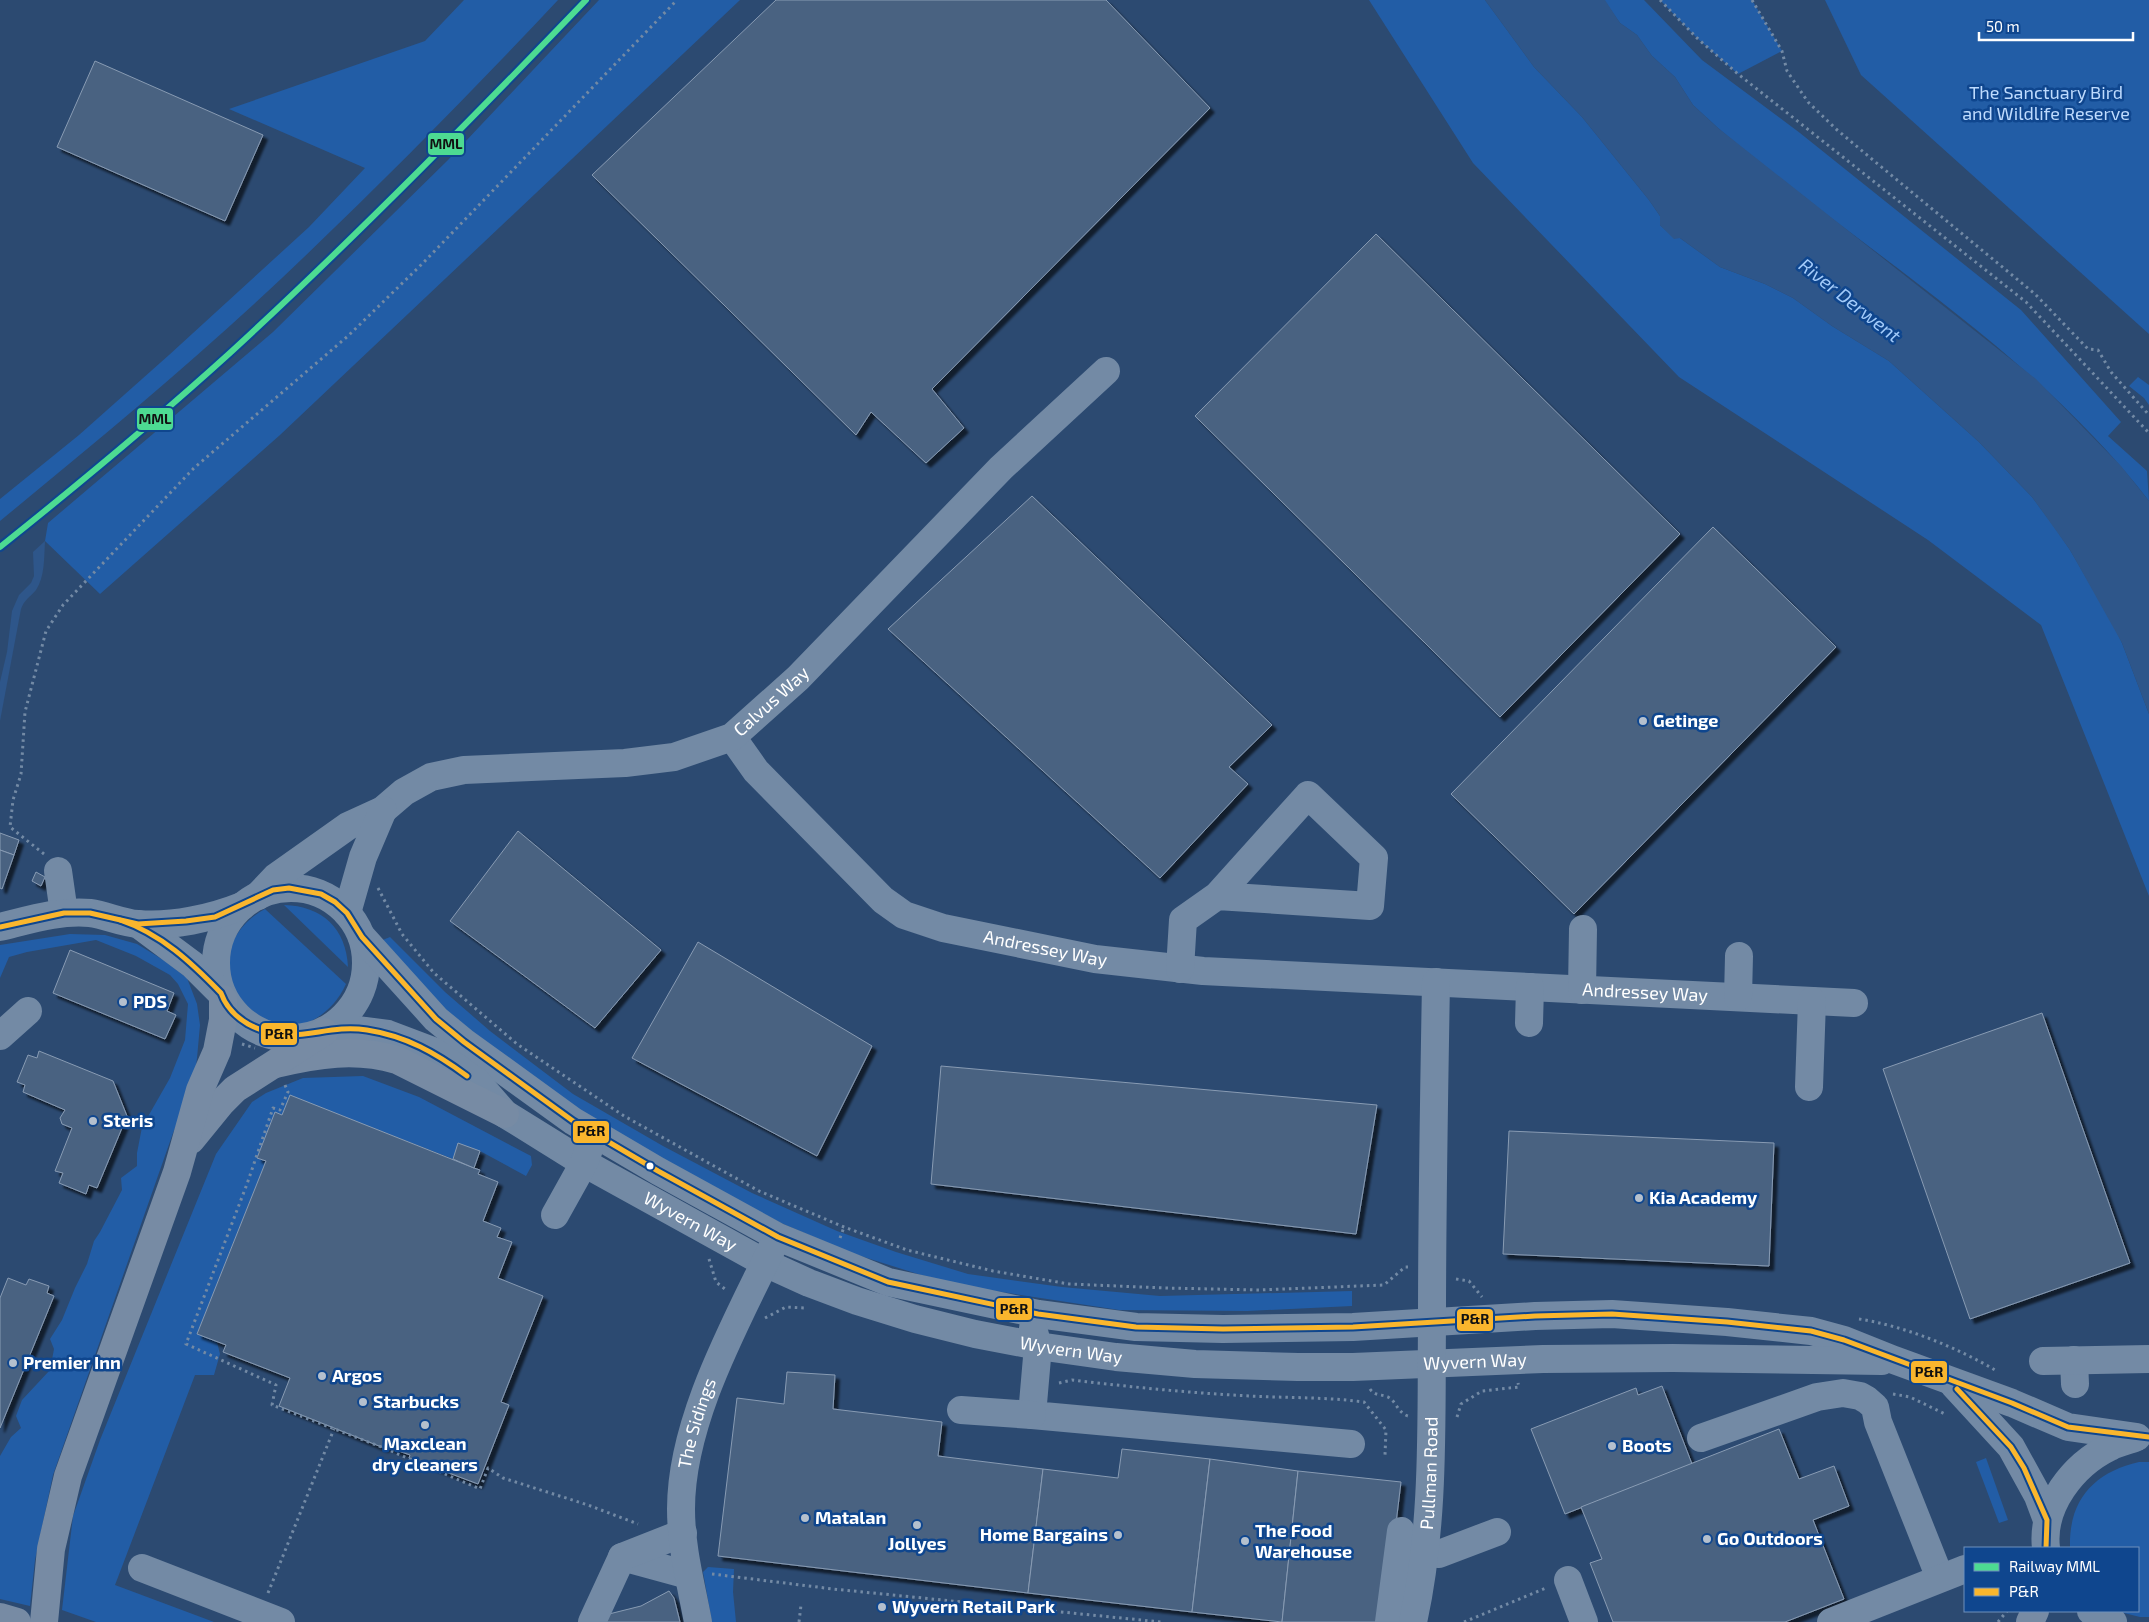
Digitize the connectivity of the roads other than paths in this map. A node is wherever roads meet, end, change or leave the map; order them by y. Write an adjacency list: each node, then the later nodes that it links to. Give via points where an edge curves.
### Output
1 (1106, 371): 2 (street, Calvus Way, via 1001,468 798,678)
2 (732, 737): 3 (street, Calvus Way, via 674,756 625,763 464,770 431,778 404,792); 14 (street, Andressey Way, via 756,771 883,900 904,915 943,928 1095,959)
3 (383, 810): 6 (street, via 348,826 276,877); 7 (street, via 363,857)
4 (58, 871): 8 (street)
5 (1217, 896): 5 (street, via 1370,906 1374,858 1308,795); 14 (street, via 1183,920)
6 (250, 901): 7 (street, via 273,890 306,890 321,894); 9 (street, via 215,916); 18 (street, via 230,918 215,951 214,966)
7 (347, 913): 12 (street)
8 (64, 914): 9 (street, via 90,913); 10 (street)
9 (138, 924): 18 (street, via 193,965)
10 (0, 927)
11 (1583, 929): 17 (street)
12 (362, 937): 24 (street, via 367,967 360,997 341,1021); 29 (street, Wyvern Way, via 436,1019)
13 (1739, 956): 19 (street)
14 (1180, 969): 15 (street, Andressey Way)
15 (1436, 982): 16 (street, Andressey Way); 36 (street)
16 (1530, 987): 17 (street, Andressey Way); 23 (street)
17 (1582, 990): 19 (street, Andressey Way)
18 (222, 996): 24 (street, via 240,1019 260,1031 298,1036); 30 (highway, via 220,1037 192,1117)
19 (1738, 997): 20 (street, Andressey Way)
20 (1812, 1001): 21 (street, Andressey Way); 27 (street)
21 (1854, 1003)
22 (28, 1011): 25 (street)
23 (1529, 1023)
24 (326, 1031): 26 (highway); 28 (street, Wyvern Way, via 358,1030 388,1034 433,1051 477,1082)
25 (0, 1036)
26 (280, 1072): 28 (highway, via 321,1054 382,1056 397,1060); 30 (highway, via 255,1075 235,1089)
27 (1810, 1087)
28 (505, 1114): 31 (street, Wyvern Way)
29 (573, 1121): 31 (street, via 589,1149); 33 (street, Wyvern Way)
30 (186, 1148): 64 (highway, via 68,1476 55,1524)
31 (584, 1163): 32 (street); 34 (street, Wyvern Way)
32 (555, 1215)
33 (778, 1237): 34 (street, The Sidings); 35 (street, Wyvern Way, via 888,1282)
34 (765, 1263): 37 (street, Wyvern Way, via 817,1286 906,1316); 51 (street, The Sidings, via 699,1411 684,1466)
35 (1006, 1307): 36 (street, Wyvern Way, via 1146,1327 1232,1329); 37 (street, via 1033,1328)
36 (1432, 1323): 39 (street, Wyvern Way, via 1612,1314 1727,1322 1811,1332 1844,1340); 41 (street, Pullman Road)
37 (1038, 1346): 41 (street, Wyvern Way, via 1195,1364 1298,1367); 44 (street)
38 (2149, 1359): 40 (street, via 2074,1372)
39 (1894, 1360): 41 (street, Wyvern Way, via 1543,1359); 42 (street, Wyvern Way)
40 (2043, 1361)
41 (1432, 1364): 53 (street, Pullman Road, via 1432,1465)
42 (1951, 1382): 45 (street, Wyvern Way, via 2068,1427); 48 (street, Wyvern Way, via 2011,1447)
43 (961, 1410): 44 (street)
44 (1032, 1416): 47 (street)
45 (2143, 1437): 48 (street, via 2111,1446 2094,1456 2062,1489)
46 (1701, 1438): 58 (street, via 1817,1397 1843,1393 1867,1400 1875,1407 1878,1422)
47 (1351, 1444)
48 (2047, 1520): 52 (street)
49 (1401, 1530): 67 (street)
50 (1497, 1532): 53 (street, via 1439,1554)
51 (683, 1533): 54 (street); 57 (street, The Sidings)
52 (2046, 1547)
53 (1424, 1553): 68 (street, Pullman Road)
54 (622, 1556): 57 (street); 65 (street)
55 (142, 1568): 62 (street)
56 (1964, 1568): 58 (street)
57 (699, 1574): 66 (street, The Sidings)
58 (1940, 1578): 70 (street)
59 (1568, 1580): 69 (street)
60 (2093, 1612): 71 (street)
61 (0, 1617): 63 (highway)
62 (270, 1618)
63 (17, 1622)
64 (44, 1622)
65 (592, 1622)
66 (698, 1622)
67 (1389, 1622)
68 (1413, 1622)
69 (1584, 1622)
70 (1831, 1622)
71 (2113, 1622)

